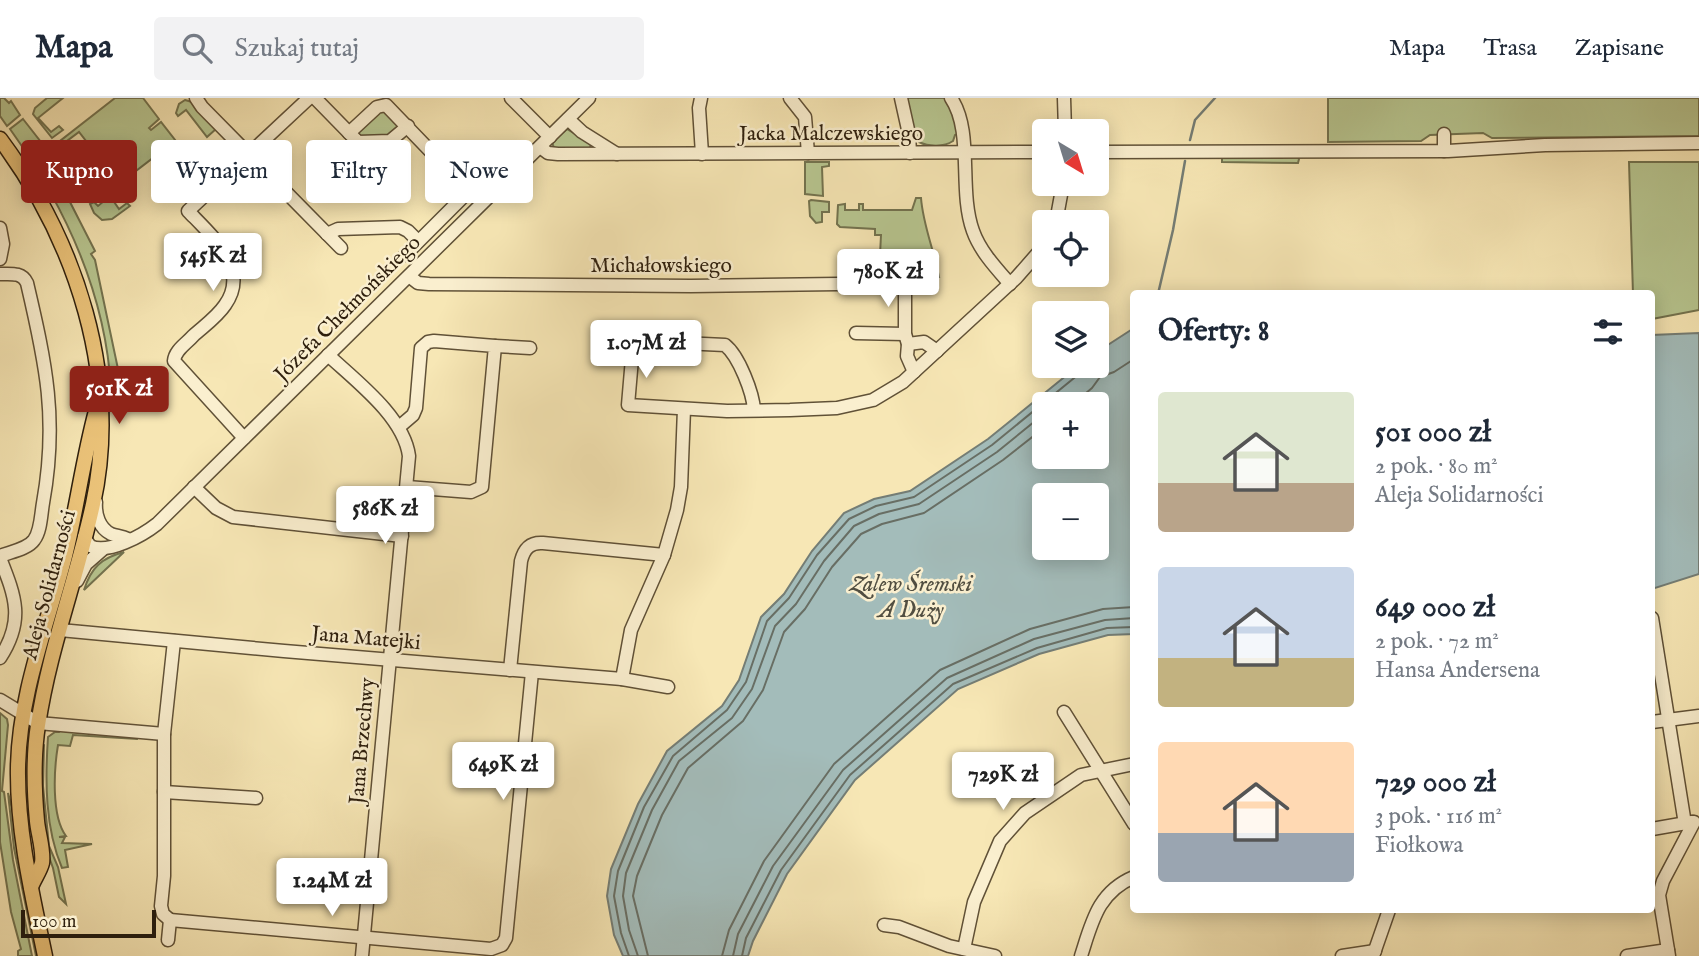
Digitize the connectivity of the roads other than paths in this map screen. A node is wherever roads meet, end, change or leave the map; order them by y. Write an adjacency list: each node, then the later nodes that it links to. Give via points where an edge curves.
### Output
1 (196, 98): 17 (street)
2 (312, 98): 13 (street); 18 (street)
3 (511, 98): 15 (street)
4 (589, 98): 10 (street, Józefa Chełmońskiego)
5 (701, 98): 28 (street)
6 (790, 98): 25 (street, via 805,117)
7 (901, 98): 26 (street)
8 (951, 98): 22 (street, via 961,119)
9 (1063, 98): 11 (street)
10 (568, 119): 15 (street, Józefa Chełmońskiego); 27 (street)
11 (1064, 119)
12 (408, 126): 13 (street, via 387,141 361,142); 13 (street, via 384,104); 33 (street, via 465,189 461,199)
13 (349, 133)
14 (1444, 134): 21 (street)
15 (550, 137): 20 (street, Józefa Chełmońskiego)
16 (0, 139): 48 (main road, Aleja Solidarności, via 38,196 71,267 92,341)
17 (235, 140)
18 (267, 140)
19 (1699, 143): 21 (street)
20 (540, 147): 27 (street, Jacka Malczewskiego, via 554,154); 39 (street, Józefa Chełmońskiego)
21 (1444, 151): 24 (street)
22 (963, 152): 23 (street, Jacka Malczewskiego); 26 (street, Jacka Malczewskiego); 40 (street, via 973,231)
23 (1032, 152)
24 (1110, 152)
25 (808, 153): 26 (street, Jacka Malczewskiego); 28 (street, Jacka Malczewskiego)
26 (910, 153)
27 (617, 154): 28 (street, Jacka Malczewskiego)
28 (702, 154)
29 (292, 199): 32 (street)
30 (197, 203): 52 (street, via 188,211 227,254 232,285 224,306 178,350 174,361)
31 (0, 228): 36 (street, via 4,240)
32 (327, 234): 33 (street, via 338,229 400,228); 34 (street)
33 (418, 241): 35 (street)
34 (341, 248)
35 (405, 255)
36 (0, 259)
37 (1032, 259): 40 (street)
38 (0, 274): 62 (street, via 19,275 27,283 47,372 50,426 35,538)
39 (409, 276): 42 (street, Michałowskiego, via 429,284 910,283); 46 (street, Józefa Chełmońskiego)
40 (1010, 284): 45 (street)
41 (856, 334): 42 (street)
42 (906, 339): 45 (street, via 924,342); 47 (street)
43 (495, 346): 44 (street); 51 (street, via 434,341 421,348 416,408); 54 (street, via 482,486 471,492)
44 (530, 348)
45 (937, 351): 47 (street)
46 (328, 355): 51 (street); 52 (street, Józefa Chełmońskiego)
47 (914, 372): 50 (street, via 888,393 865,403 826,409)
48 (99, 403): 55 (main road, Aleja Solidarności, via 102,433); 57 (main road, Aleja Solidarności, via 82,465)
49 (684, 409): 50 (street); 50 (street, via 628,404 634,344 728,347 750,390); 61 (street, via 681,487)
50 (754, 410)
51 (400, 428): 54 (street, Jana Brzechwy, via 409,456)
52 (244, 438): 53 (street, Józefa Chełmońskiego)
53 (194, 487): 58 (street, via 233,517); 59 (street, Józefa Chełmońskiego, via 157,524)
54 (407, 487): 58 (street, Jana Brzechwy)
55 (96, 489): 56 (street, via 97,516); 57 (main road, Aleja Solidarności)
56 (112, 534): 57 (street); 59 (street)
57 (77, 536): 60 (street); 63 (main road, Aleja Solidarności); 75 (main road, Aleja Solidarności, via 34,663)
58 (402, 536): 68 (street, Jana Brzechwy)
59 (128, 539): 60 (street, Józefa Chełmońskiego)
60 (102, 550): 63 (street, Józefa Chełmońskiego)
61 (664, 555): 69 (street, via 543,542 530,545 521,561); 71 (street, via 634,622)
62 (0, 556): 67 (street, via 17,611 14,631)
63 (74, 583): 64 (main road, Aleja Solidarności)
64 (61, 630): 66 (street, Jana Matejki); 79 (main road, Aleja Solidarności)
65 (1655, 637): 77 (street)
66 (174, 642): 68 (street, Jana Matejki); 80 (street)
67 (0, 658)
68 (390, 660): 69 (street, Jana Matejki); 93 (street, Jana Brzechwy)
69 (510, 670): 70 (street, Jana Matejki)
70 (532, 672): 71 (street, Jana Matejki); 93 (street, via 506,941 491,948)
71 (622, 679): 72 (street, Jana Matejki)
72 (668, 687)
73 (0, 700): 75 (street)
74 (1064, 712): 82 (street)
75 (23, 715): 79 (street); 89 (main road, Aleja Solidarności, via 18,785)
76 (1699, 716): 77 (street)
77 (1668, 720): 78 (street); 86 (street)
78 (1655, 722)
79 (38, 723): 80 (street); 89 (main road, Aleja Solidarności, via 34,775 43,861)
80 (164, 734): 83 (street)
81 (1130, 765): 82 (street)
82 (1101, 771): 85 (street); 95 (street, via 1081,775 1040,801 1000,841 974,902)
83 (164, 792): 84 (street); 91 (street, via 161,909)
84 (257, 797)
85 (1130, 818)
86 (1693, 822): 87 (street); 97 (street, via 1660,895)
87 (1655, 828)
88 (1130, 880): 101 (street, via 1105,897)
89 (31, 887): 98 (main road, Aleja Solidarności)
90 (1388, 913): 96 (street)
91 (170, 920): 93 (street); 94 (street)
92 (884, 925): 95 (street)
93 (364, 938): 99 (street, Jana Brzechwy)
94 (168, 940)
95 (964, 949): 100 (street)
96 (1374, 953): 102 (street)
97 (1669, 953): 103 (street)
98 (45, 956)
99 (362, 956)
100 (995, 956)
101 (1081, 956)
102 (1342, 956)
103 (1627, 956)

